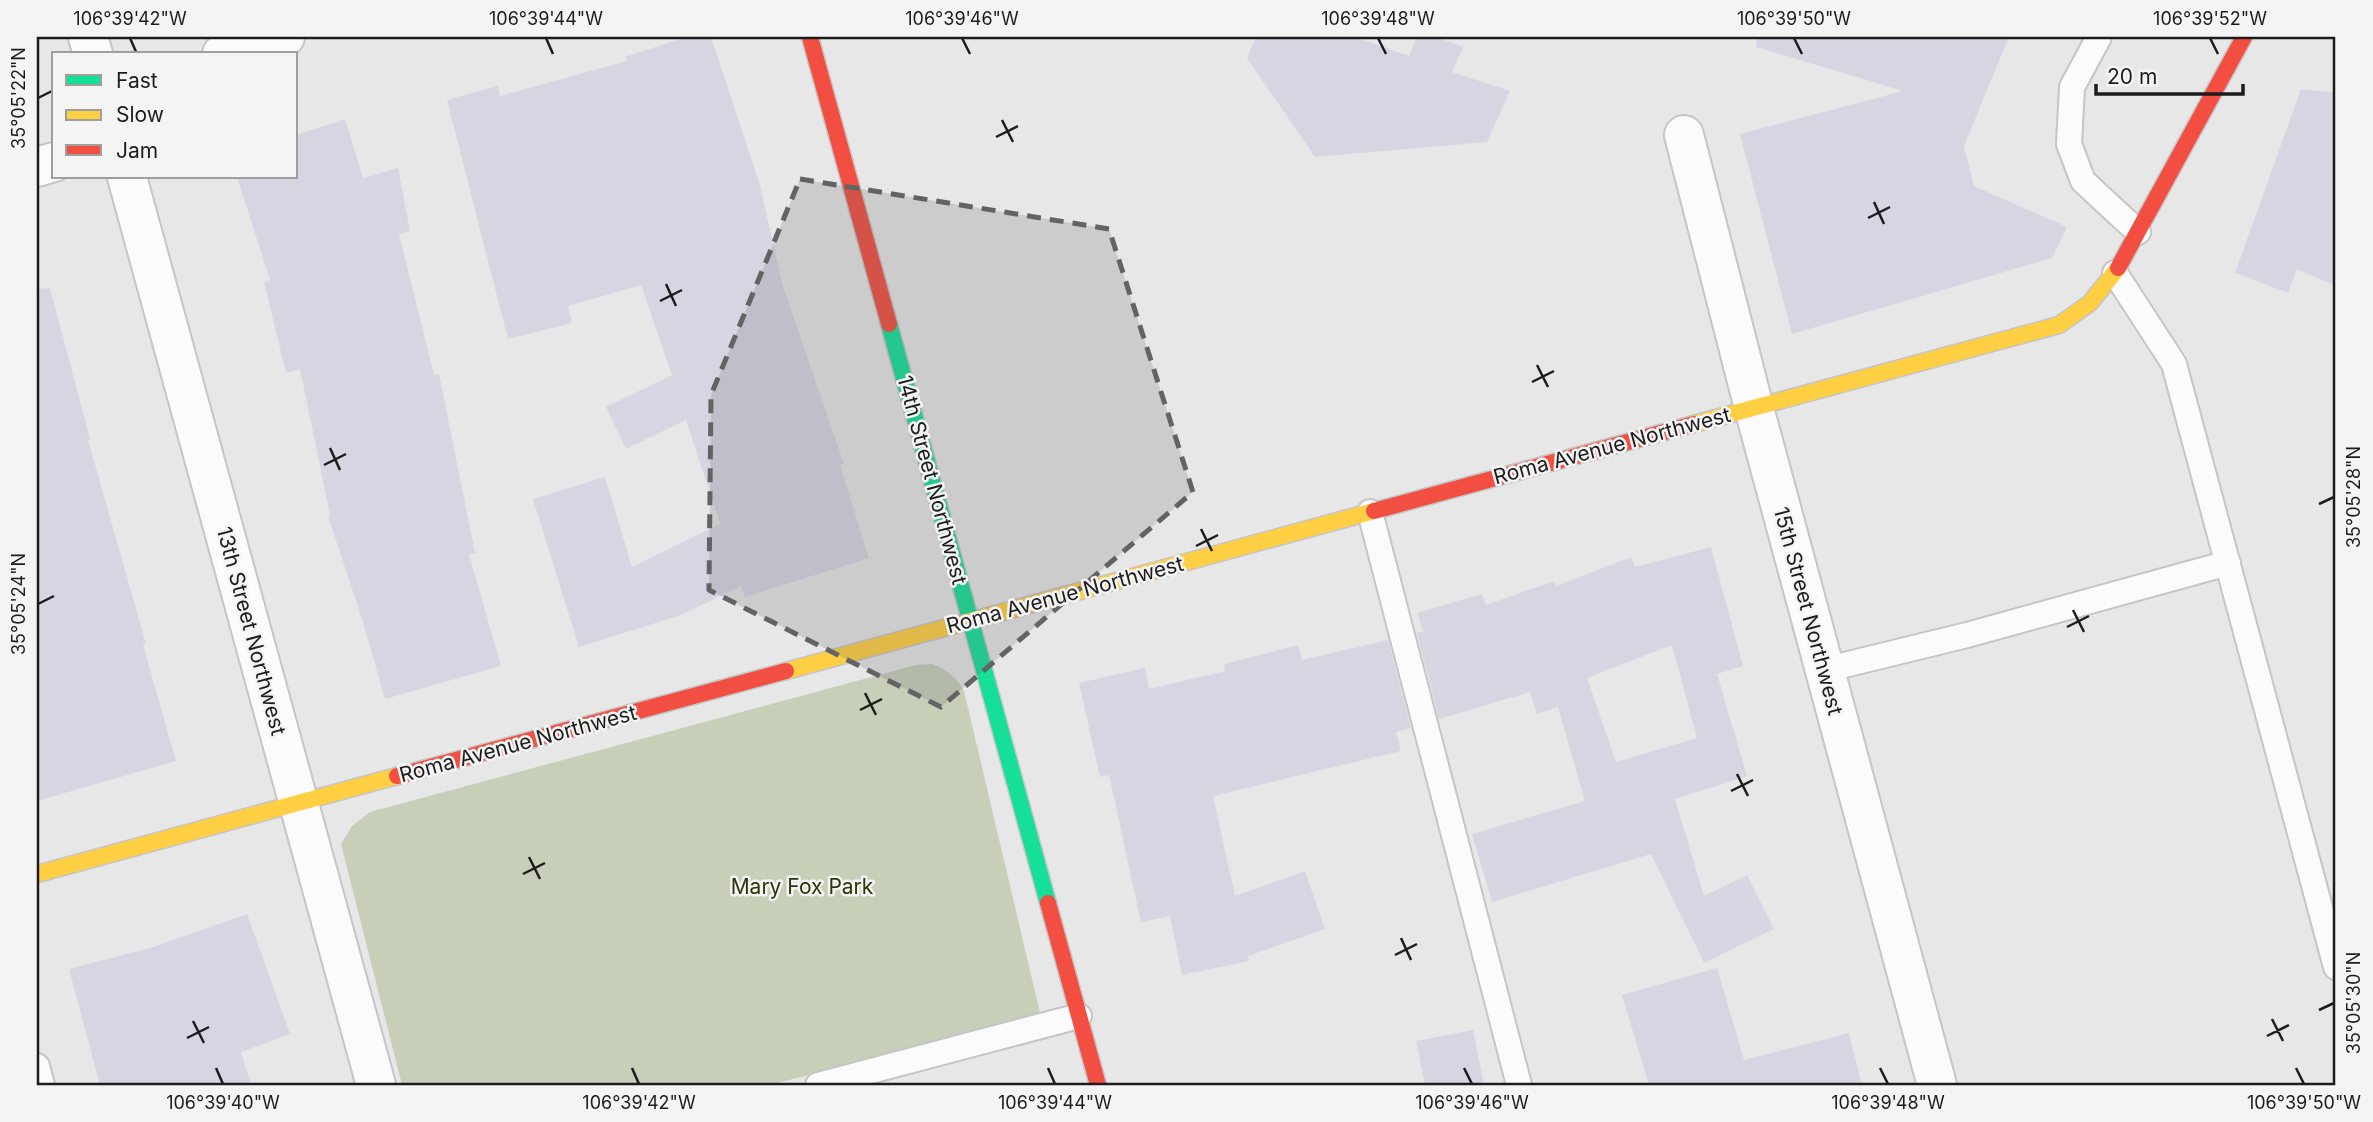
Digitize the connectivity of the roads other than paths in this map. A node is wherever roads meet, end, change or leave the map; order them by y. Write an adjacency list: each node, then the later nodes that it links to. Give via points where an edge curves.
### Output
1 (285, 37): 5 (street)
2 (810, 37): 13 (street, 14th Street Northwest)
3 (2099, 37): 8 (lane, via 2072,87 2069,144 2083,181)
4 (2244, 37): 8 (street, Roma Avenue Northwest)
5 (229, 52)
6 (1684, 135): 10 (street, 15th Street Northwest)
7 (127, 178): 15 (street, 13th Street Northwest)
8 (2138, 232): 9 (street, Roma Avenue Northwest)
9 (2115, 274): 10 (street, Roma Avenue Northwest, via 2099,297 2059,325); 12 (lane, via 2174,364)
10 (1754, 408): 11 (street, Roma Avenue Northwest); 14 (street, 15th Street Northwest)
11 (1370, 512): 13 (street, Roma Avenue Northwest); 24 (lane)
12 (2228, 563): 14 (lane); 17 (lane)
13 (971, 620): 15 (street, Roma Avenue Northwest); 18 (street, 14th Street Northwest)
14 (1825, 670): 25 (street, 15th Street Northwest)
15 (299, 803): 16 (street, Roma Avenue Northwest); 21 (street, 13th Street Northwest)
16 (37, 874)
17 (2336, 967)
18 (1079, 1016): 22 (lane); 23 (street, 14th Street Northwest)
19 (37, 1066): 20 (lane)
20 (42, 1085)
21 (376, 1085)
22 (818, 1085)
23 (1098, 1085)
24 (1520, 1085)
25 (1937, 1085)

